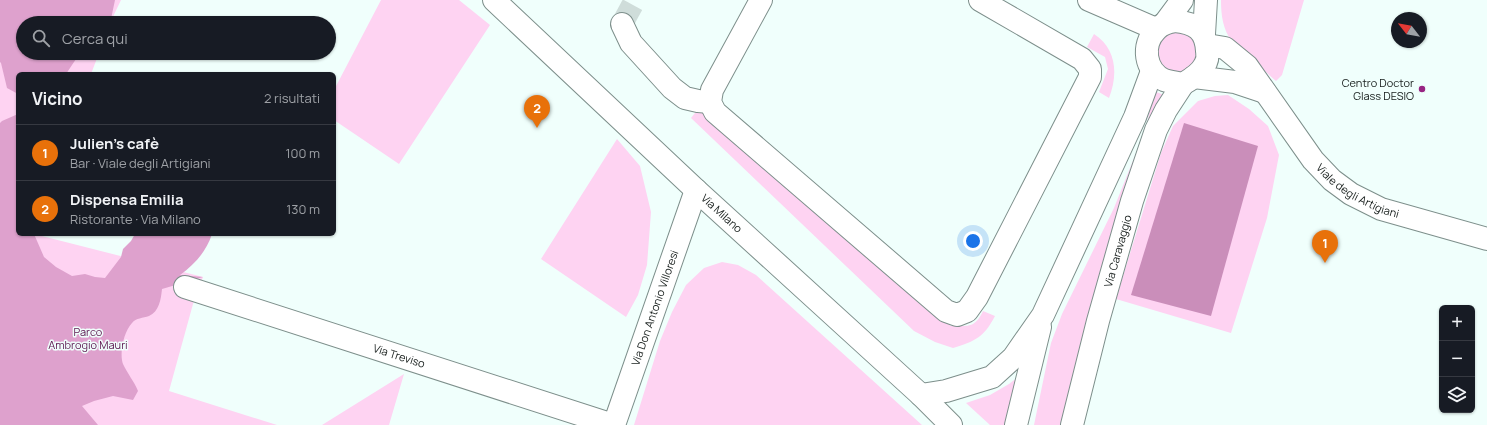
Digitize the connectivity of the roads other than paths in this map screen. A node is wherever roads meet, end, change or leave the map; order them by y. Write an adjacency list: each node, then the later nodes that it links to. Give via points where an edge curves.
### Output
1 (494, 0): 14 (street, Via Milano)
2 (761, 0): 13 (street, via 712,90)
3 (980, 0): 13 (street, via 1082,59 1090,69 1090,77 978,297 967,311 957,315 946,311 715,112)
4 (1182, 0): 8 (street)
5 (1206, 0): 9 (street)
6 (1094, 3): 8 (street); 10 (street, via 1120,24)
7 (622, 24): 13 (street, via 631,43 672,88 685,98)
8 (1160, 26): 9 (street, via 1176,21 1186,22 1196,27); 10 (street, via 1148,40)
9 (1206, 40): 11 (street, via 1208,56 1205,66); 12 (street, Viale degli Artigiani, via 1224,48 1247,66)
10 (1149, 61): 11 (street, via 1164,80); 17 (street, via 1135,117)
11 (1189, 80): 12 (street, via 1235,82); 22 (street, Via Caravaggio, via 1166,110 1156,130 1132,201)
12 (1265, 92): 15 (street, Viale degli Artigiani, via 1313,160 1332,180 1351,194 1381,209)
13 (710, 102)
14 (696, 190): 18 (street, Via Milano); 19 (street, Via Don Antonio Villoresi)
15 (1487, 238)
16 (185, 287): 19 (street, Via Treviso)
17 (1043, 315): 18 (street, via 1013,358 992,377 946,391); 21 (street)
18 (921, 395): 20 (street, Via Milano)
19 (614, 425)
20 (951, 425)
21 (1016, 425)
22 (1072, 425)

